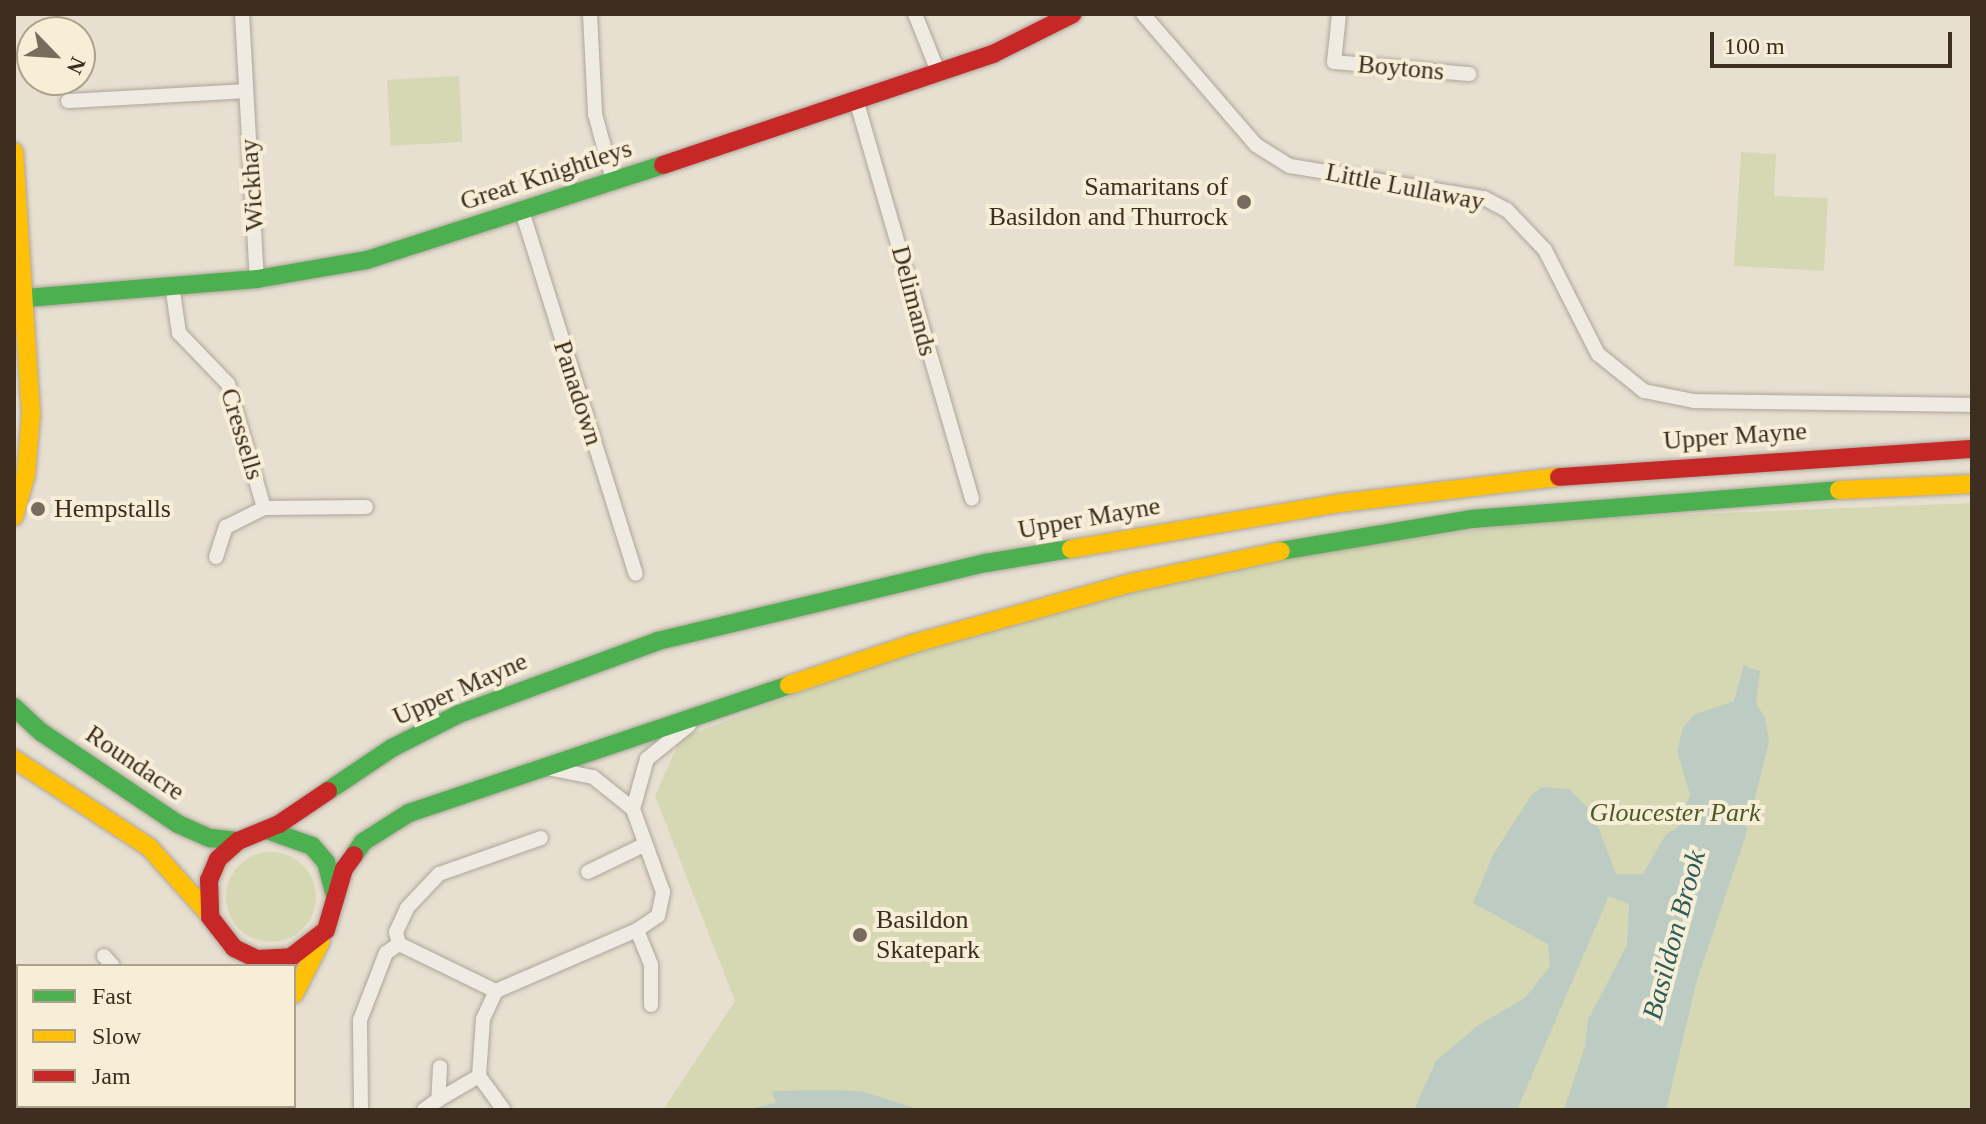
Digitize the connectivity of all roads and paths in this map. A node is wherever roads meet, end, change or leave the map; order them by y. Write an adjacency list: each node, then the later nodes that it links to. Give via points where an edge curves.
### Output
1 (242, 14): 9 (street, Wickhay)
2 (590, 14): 13 (street, via 595,114)
3 (915, 14): 7 (street)
4 (1073, 14): 7 (main road, Great Knightleys)
5 (1143, 14): 18 (street, Little Lullaway, via 1256,145 1290,166 1484,198 1507,210 1545,250 1598,354 1644,391 1694,401)
6 (1339, 14): 8 (street, Boytons, via 1334,62)
7 (939, 74): 11 (main road, Great Knightleys)
8 (1469, 74)
9 (245, 91): 10 (street); 15 (street, Wickhay)
10 (68, 101)
11 (857, 103): 13 (main road, Great Knightleys); 21 (street, Delimands)
12 (14, 152): 17 (main road)
13 (613, 180): 14 (main road, Great Knightleys)
14 (522, 211): 15 (main road, Great Knightleys, via 367,260); 26 (street, Panadown)
15 (257, 279): 16 (main road, Great Knightleys)
16 (172, 285): 17 (main road, Great Knightleys); 23 (street, Cressells, via 179,333 228,384)
17 (20, 298): 24 (main road, via 29,447)
18 (1972, 405)
19 (1972, 449): 32 (main road, Upper Mayne, via 1697,464 1464,486 1146,533 865,589 658,641 536,682 392,748)
20 (1972, 484): 27 (main road, via 1624,505 1472,519 1332,541 1234,559 1011,614)
21 (972, 499)
22 (366, 507): 23 (street, Cressells)
23 (264, 508): 25 (street, Cressells, via 226,527)
24 (14, 516)
25 (216, 557)
26 (636, 574)
27 (729, 706): 30 (main road); 31 (street, via 658,746 641,771)
28 (14, 707): 34 (main road, Roundacre, via 41,732 178,824 210,838)
29 (14, 759): 38 (main road, via 149,847)
30 (536, 771): 31 (street, via 581,771 607,784); 37 (main road, via 409,813 375,831 344,869)
31 (633, 809): 35 (street)
32 (267, 830): 34 (main road, Upper Mayne); 37 (main road, via 312,846 326,862)
33 (541, 838): 42 (street, via 439,874 425,884 400,920)
34 (238, 841): 38 (main road, Upper Mayne, via 218,859 209,880)
35 (646, 844): 36 (street); 40 (street, via 663,898 658,916)
36 (588, 872)
37 (335, 903): 39 (main road)
38 (210, 917): 41 (main road)
39 (326, 930): 41 (main road, via 304,951 275,960 257,959); 44 (main road)
40 (637, 930): 45 (street); 46 (street, via 651,965)
41 (223, 939): 43 (main road)
42 (399, 944): 45 (street); 50 (street, via 386,953 360,1020)
43 (239, 964)
44 (296, 990)
45 (496, 991): 48 (street, via 483,1019)
46 (651, 1005)
47 (440, 1067): 49 (street)
48 (479, 1076): 49 (street); 51 (street)
49 (438, 1100): 52 (street)
50 (361, 1107)
51 (503, 1109)
52 (424, 1110)

